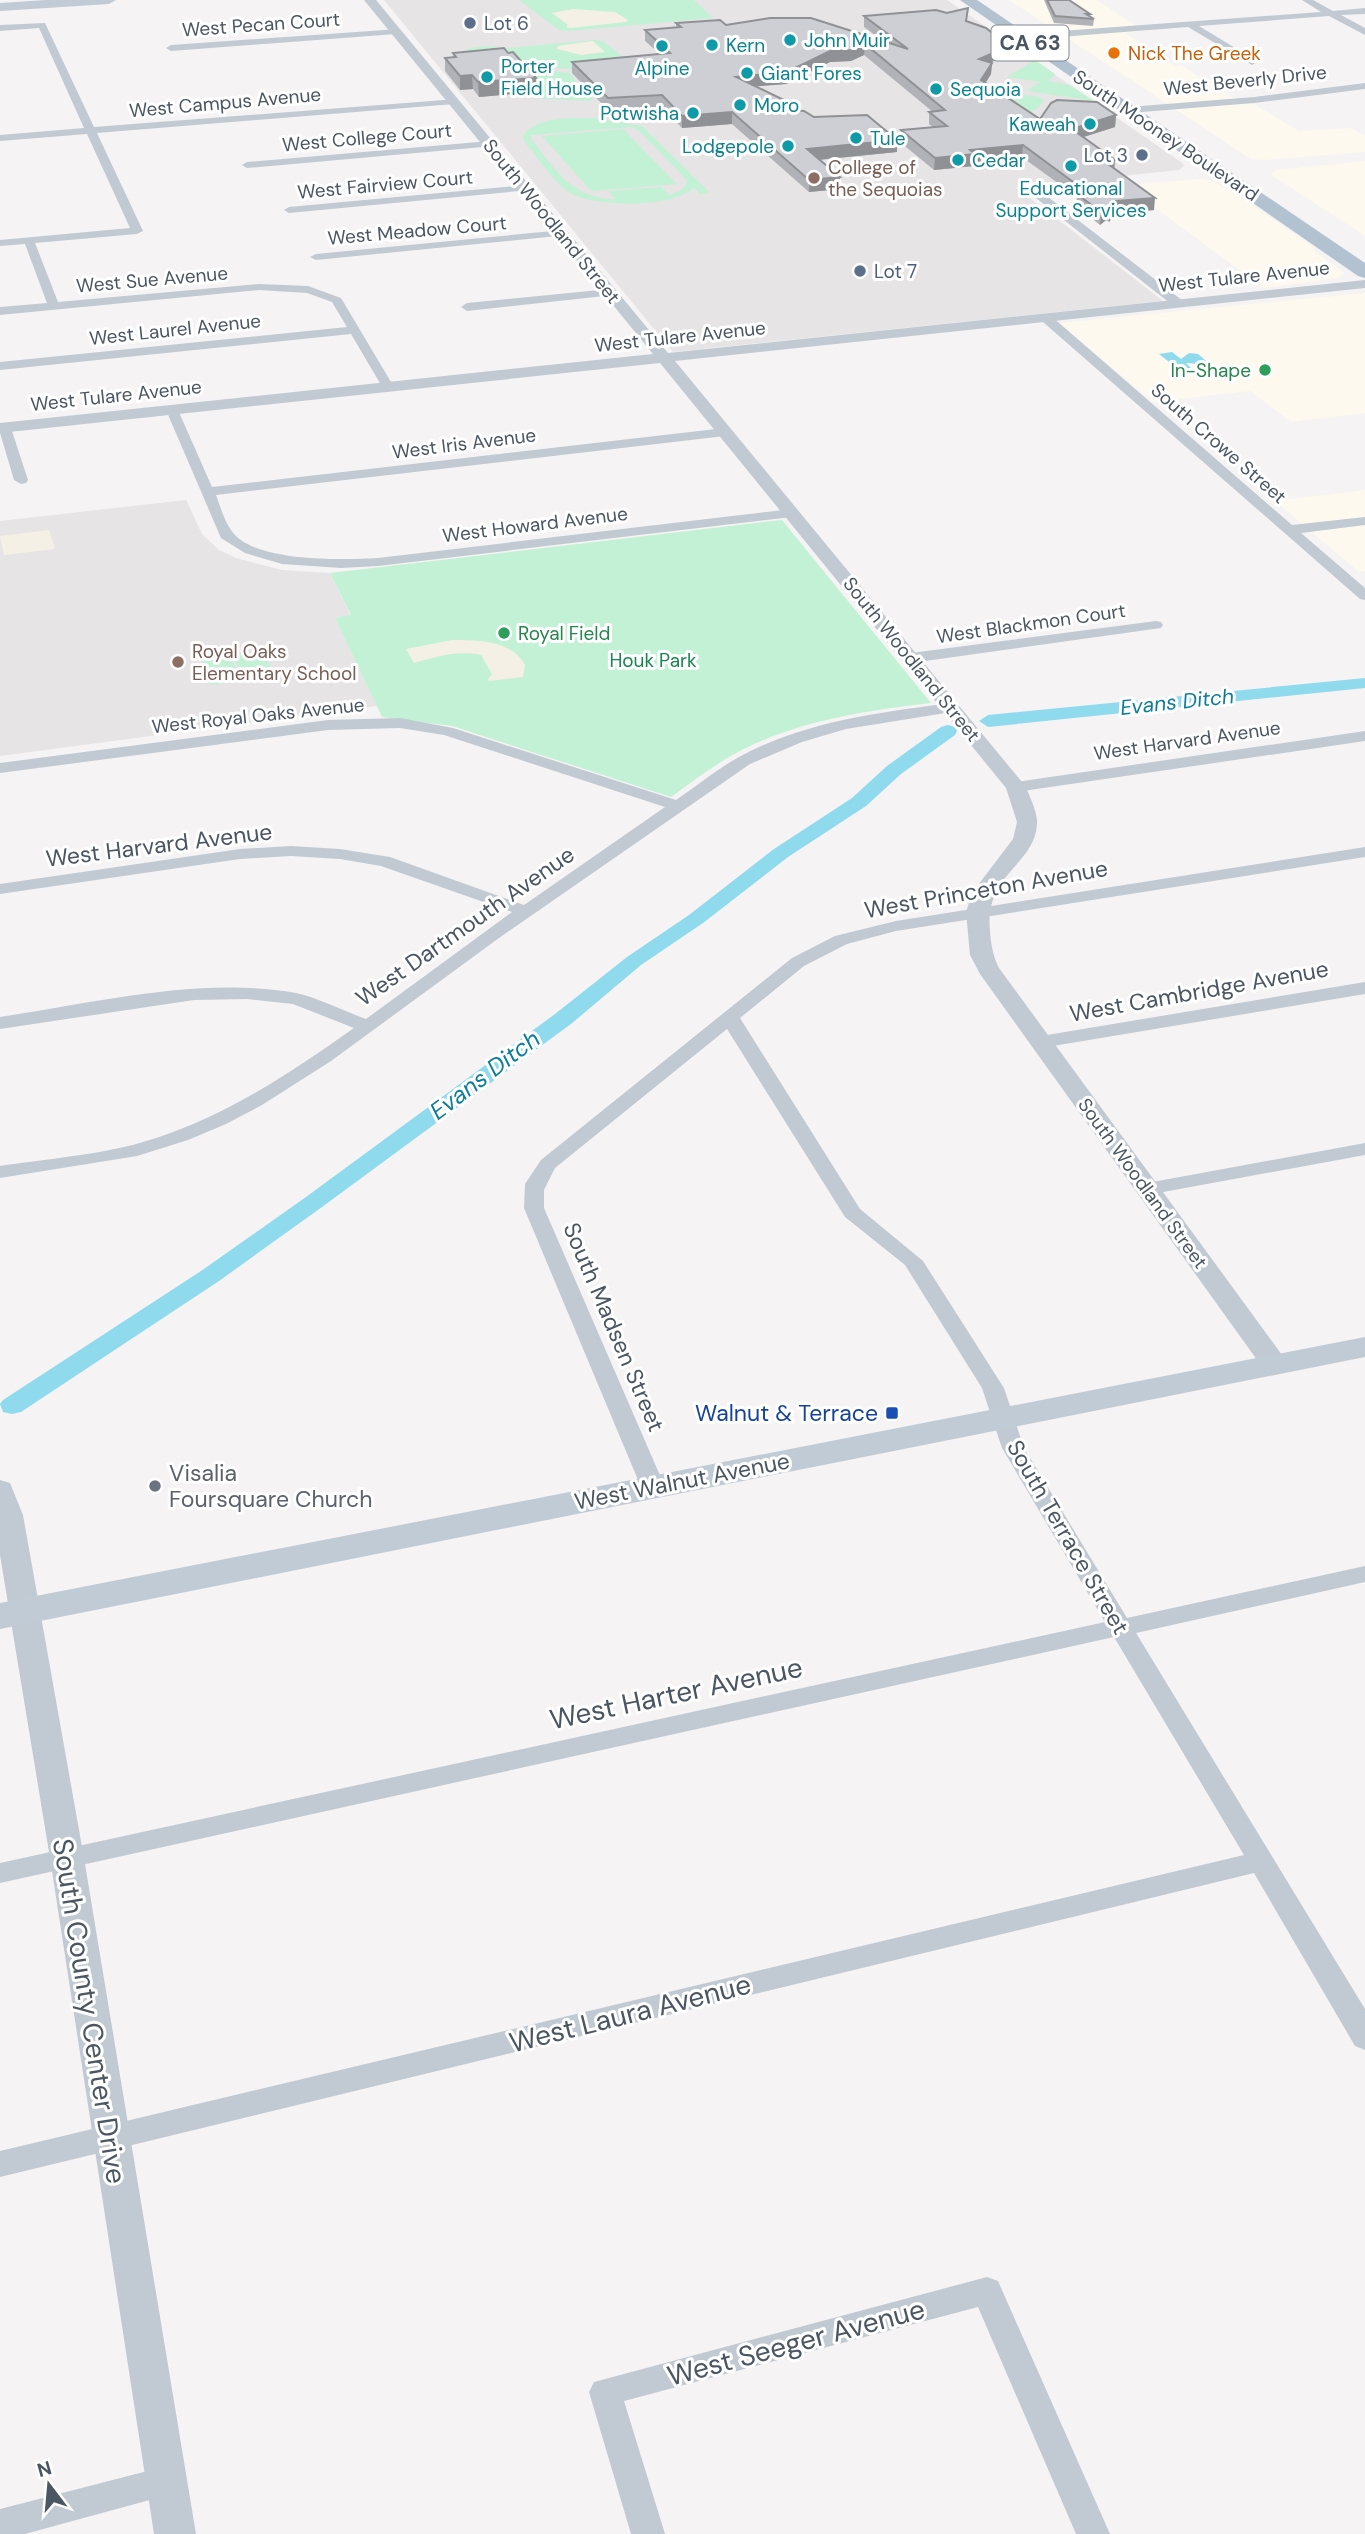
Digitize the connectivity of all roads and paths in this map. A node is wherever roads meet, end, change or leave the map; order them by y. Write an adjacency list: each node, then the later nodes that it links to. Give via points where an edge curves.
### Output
1 (109, 0): 6 (main road)
2 (370, 0): 11 (street, South Woodland Street)
3 (967, 0): 19 (main road, South Mooney Boulevard / CA 63)
4 (993, 0): 13 (main road, South Mooney Boulevard / CA 63)
5 (1306, 0): 8 (street)
6 (0, 7)
7 (1365, 11): 8 (street)
8 (1331, 13): 9 (street); 12 (street)
9 (1189, 24): 13 (street); 15 (street)
10 (0, 28): 22 (street, via 42,24)
11 (396, 31): 14 (street, West Pecan Court); 18 (street, South Woodland Street)
12 (1365, 32)
13 (1047, 35): 16 (main road, South Mooney Boulevard / CA 63)
14 (171, 48)
15 (1252, 62)
16 (1116, 82)
17 (1365, 86): 20 (street, West Beverly Drive)
18 (454, 101): 22 (street, West Campus Avenue); 24 (street, South Woodland Street)
19 (1133, 102): 20 (main road, South Mooney Boulevard / CA 63); 33 (main road, South Mooney Boulevard / CA 63)
20 (1155, 108): 21 (main road, South Mooney Boulevard / CA 63)
21 (1174, 120)
22 (92, 130): 23 (street, West Campus Avenue); 30 (street, via 137,231)
23 (0, 138)
24 (490, 144): 25 (street, West College Court); 26 (street, South Woodland Street)
25 (247, 165)
26 (526, 188): 28 (street, West Fairview Court); 29 (street, South Woodland Street)
27 (1031, 189): 36 (street)
28 (289, 210)
29 (563, 233): 32 (street, West Meadow Court); 35 (street, South Woodland Street)
30 (29, 240): 31 (street); 37 (street)
31 (0, 243)
32 (316, 257)
33 (1365, 272)
34 (1365, 284): 36 (street, West Tulare Avenue)
35 (610, 293): 38 (street); 42 (street, South Woodland Street)
36 (1179, 304): 40 (street, West Tulare Avenue)
37 (54, 306): 39 (street, West Sue Avenue); 41 (street, West Sue Avenue, via 259,287 308,290 337,300)
38 (467, 307)
39 (0, 311)
40 (1047, 319): 42 (street, West Tulare Avenue); 52 (street, South Crowe Street)
41 (354, 330): 43 (street, West Laurel Avenue); 44 (street)
42 (664, 358): 44 (street, West Tulare Avenue); 47 (street, South Woodland Street)
43 (0, 366)
44 (388, 387): 45 (street, West Tulare Avenue)
45 (172, 410): 46 (street, West Tulare Avenue); 49 (street, West Howard Avenue)
46 (2, 428): 48 (street)
47 (725, 432): 49 (street, West Iris Avenue); 50 (street, South Woodland Street)
48 (21, 480)
49 (207, 492): 50 (street, West Howard Avenue, via 226,535 250,550 282,559 341,565)
50 (792, 513): 55 (street, South Woodland Street)
51 (1365, 521): 52 (street)
52 (1289, 530): 53 (street, South Crowe Street)
53 (1365, 596)
54 (1156, 625): 55 (street, West Blackmon Court)
55 (911, 658): 56 (street, South Woodland Street)
56 (952, 708): 59 (street, South Woodland Street); 60 (street, West Dartmouth Avenue, via 866,719 809,733 744,761)
57 (1365, 736): 59 (street, West Harvard Avenue)
58 (0, 768): 60 (street, West Royal Oaks Avenue, via 328,725 400,723 447,731)
59 (1016, 787): 64 (street, South Woodland Street, via 1027,822 1023,840 983,893)
60 (678, 806): 63 (street, West Dartmouth Avenue)
61 (1365, 852): 64 (street, West Princeton Avenue)
62 (0, 889): 63 (street, West Harvard Avenue, via 240,854 291,851 384,861)
63 (525, 911): 68 (street, West Dartmouth Avenue)
64 (977, 912): 66 (street, West Princeton Avenue, via 841,940 797,962); 69 (street, South Woodland Street, via 981,955)
65 (1365, 988): 69 (street, West Cambridge Avenue)
66 (730, 1018): 72 (street, West Princeton Avenue, via 548,1164); 76 (street, South Terrace Street, via 852,1213 913,1261 993,1388)
67 (0, 1023): 68 (street, via 194,994 247,993 296,999)
68 (367, 1026): 71 (street, West Dartmouth Avenue, via 233,1114 179,1138)
69 (1041, 1042): 73 (street, South Woodland Street)
70 (1365, 1149): 73 (street)
71 (0, 1172)
72 (534, 1186): 77 (street, South Madsen Street, via 534,1208)
73 (1147, 1189): 75 (street, South Woodland Street)
74 (1365, 1347): 75 (main road, West Walnut Avenue)
75 (1275, 1365): 76 (main road, West Walnut Avenue)
76 (1005, 1418): 77 (main road, West Walnut Avenue); 81 (street, South Terrace Street, via 1013,1448)
77 (653, 1487): 80 (main road, West Walnut Avenue)
78 (0, 1490): 80 (street, South County Center Drive, via 8,1515)
79 (1365, 1574): 81 (street, West Harter Avenue)
80 (12, 1613): 82 (street, South County Center Drive)
81 (1120, 1628): 82 (street, West Harter Avenue); 83 (street, South Terrace Street)
82 (67, 1858): 84 (street, West Harter Avenue); 86 (street, South County Center Drive)
83 (1261, 1861): 85 (street, South Terrace Street); 86 (street, West Laura Avenue)
84 (0, 1873)
85 (1365, 2038)
86 (110, 2138): 87 (street, West Laura Avenue); 88 (street, South County Center Drive)
87 (0, 2164)
88 (167, 2481): 89 (street); 90 (street, South County Center Drive)
89 (0, 2525)
90 (175, 2534)
91 (648, 2534): 92 (street, West Seeger Avenue, via 605,2392 987,2291)
92 (1093, 2534)

